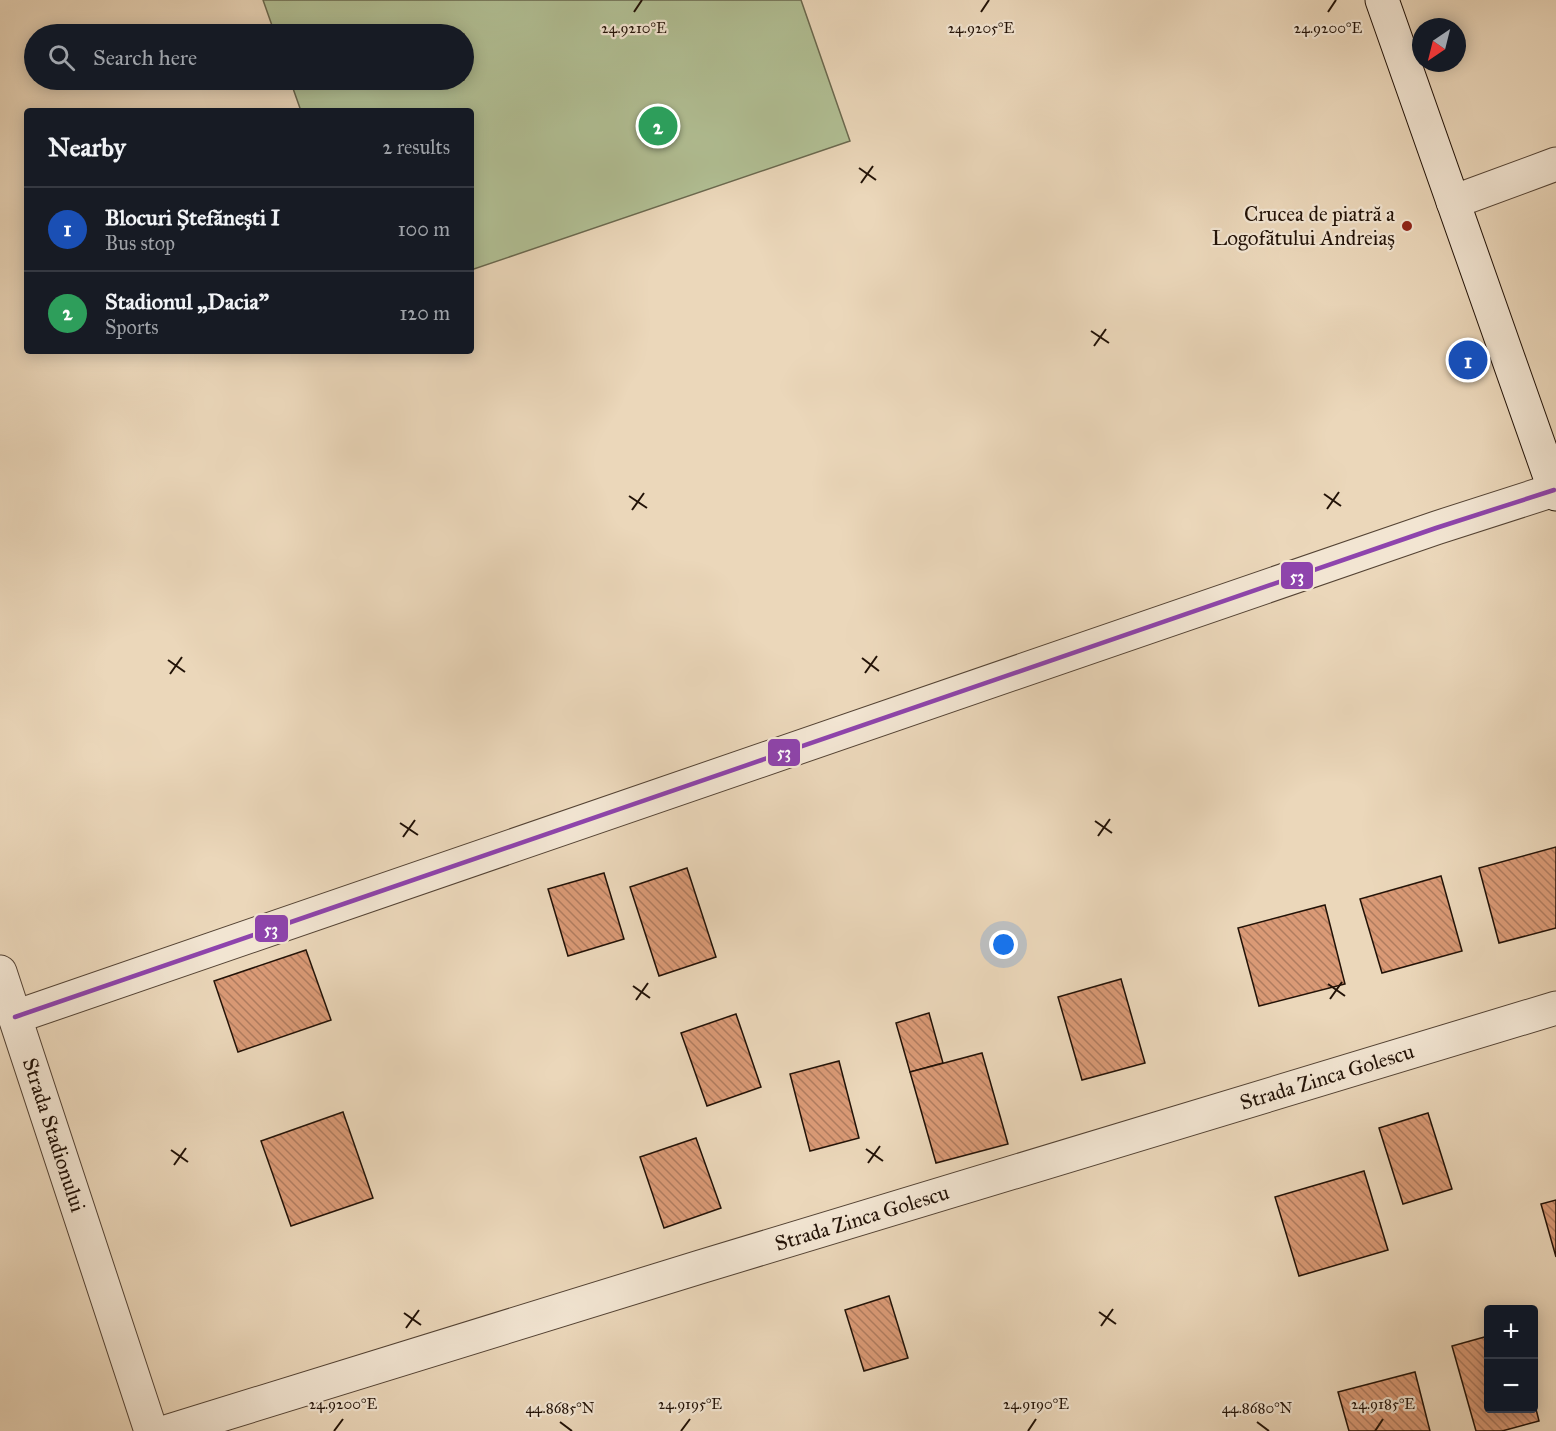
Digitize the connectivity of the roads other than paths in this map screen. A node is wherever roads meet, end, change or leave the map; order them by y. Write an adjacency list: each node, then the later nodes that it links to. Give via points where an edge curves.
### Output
1 (1382, 0): 3 (street)
2 (1556, 164): 3 (street)
3 (1453, 202): 4 (street)
4 (1555, 492): 7 (street, via 1402,540)
5 (0, 972): 7 (street, Strada Stadionului)
6 (1556, 1008): 9 (street, Strada Zinca Golescu)
7 (15, 1017): 8 (street, Strada Stadionului)
8 (152, 1431)
9 (169, 1431)

